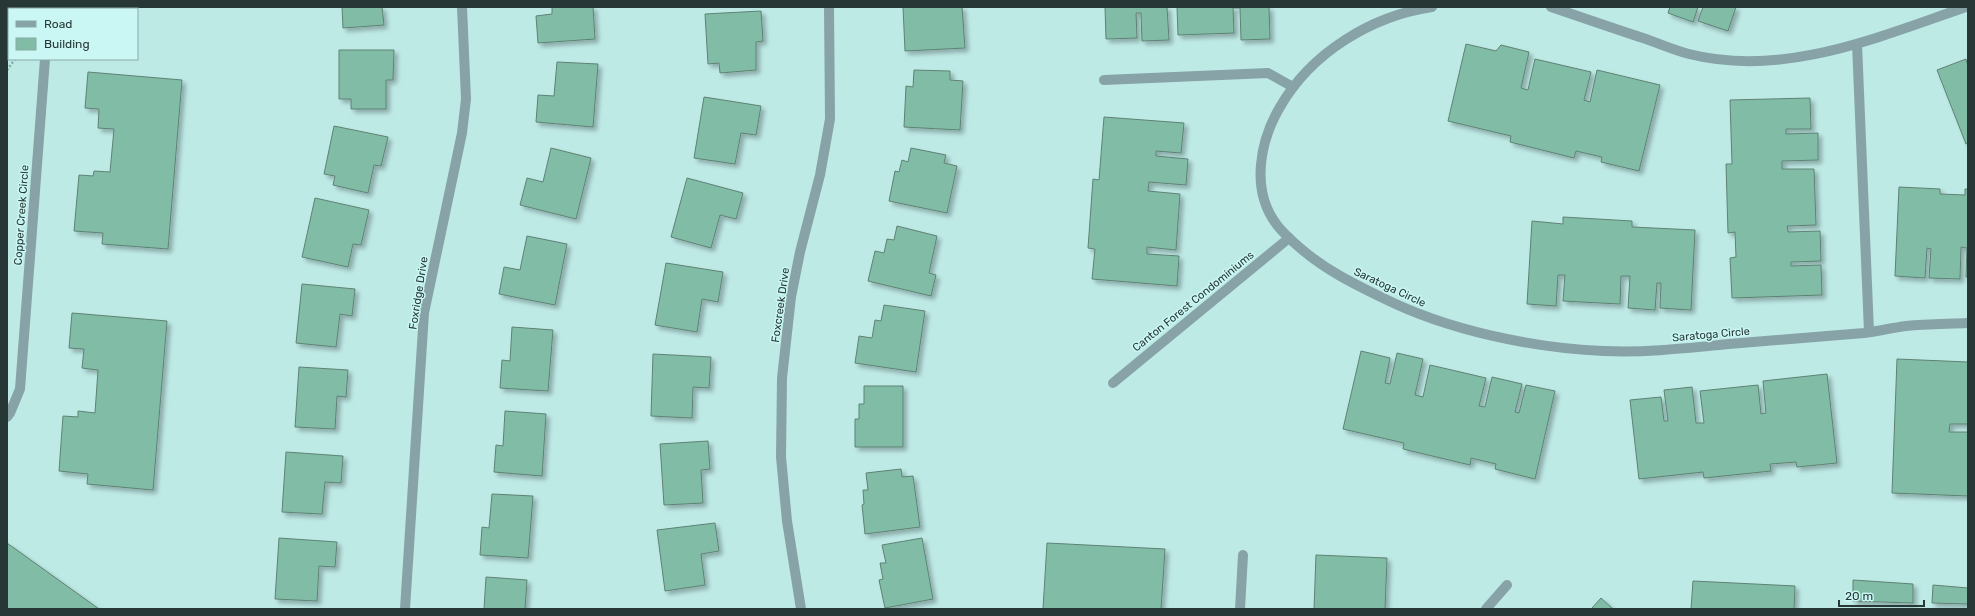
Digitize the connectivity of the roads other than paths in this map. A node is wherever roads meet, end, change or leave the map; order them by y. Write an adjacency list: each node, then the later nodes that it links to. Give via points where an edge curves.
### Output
1 (462, 7): 17 (street, Foxridge Drive, via 466,99 462,133 424,313)
2 (829, 7): 18 (street, Foxcreek Drive, via 830,119 820,175 791,297 782,378 781,457 786,521)
3 (1432, 7): 9 (street, Saratoga Circle, via 1398,15 1364,29 1321,56)
4 (1551, 7): 6 (street, via 1689,54 1728,60 1758,61 1808,56)
5 (1966, 7): 6 (street)
6 (1857, 44): 12 (street)
7 (45, 60): 14 (street, Copper Creek Circle, via 20,389)
8 (1104, 80): 9 (street, via 1268,73)
9 (1293, 86): 10 (street, Saratoga Circle, via 1267,133 1260,168 1267,208 1275,224)
10 (1289, 238): 12 (street, Saratoga Circle, via 1314,261 1337,276 1410,312 1464,329 1553,347 1657,351); 13 (street, Canton Forest Condominiums)
11 (1968, 323): 12 (street, Saratoga Circle, via 1905,326)
12 (1868, 332)
13 (1113, 383)
14 (7, 417)
15 (1243, 555): 19 (street)
16 (1507, 585): 20 (street)
17 (405, 609)
18 (801, 609)
19 (1240, 609)
20 (1486, 609)

